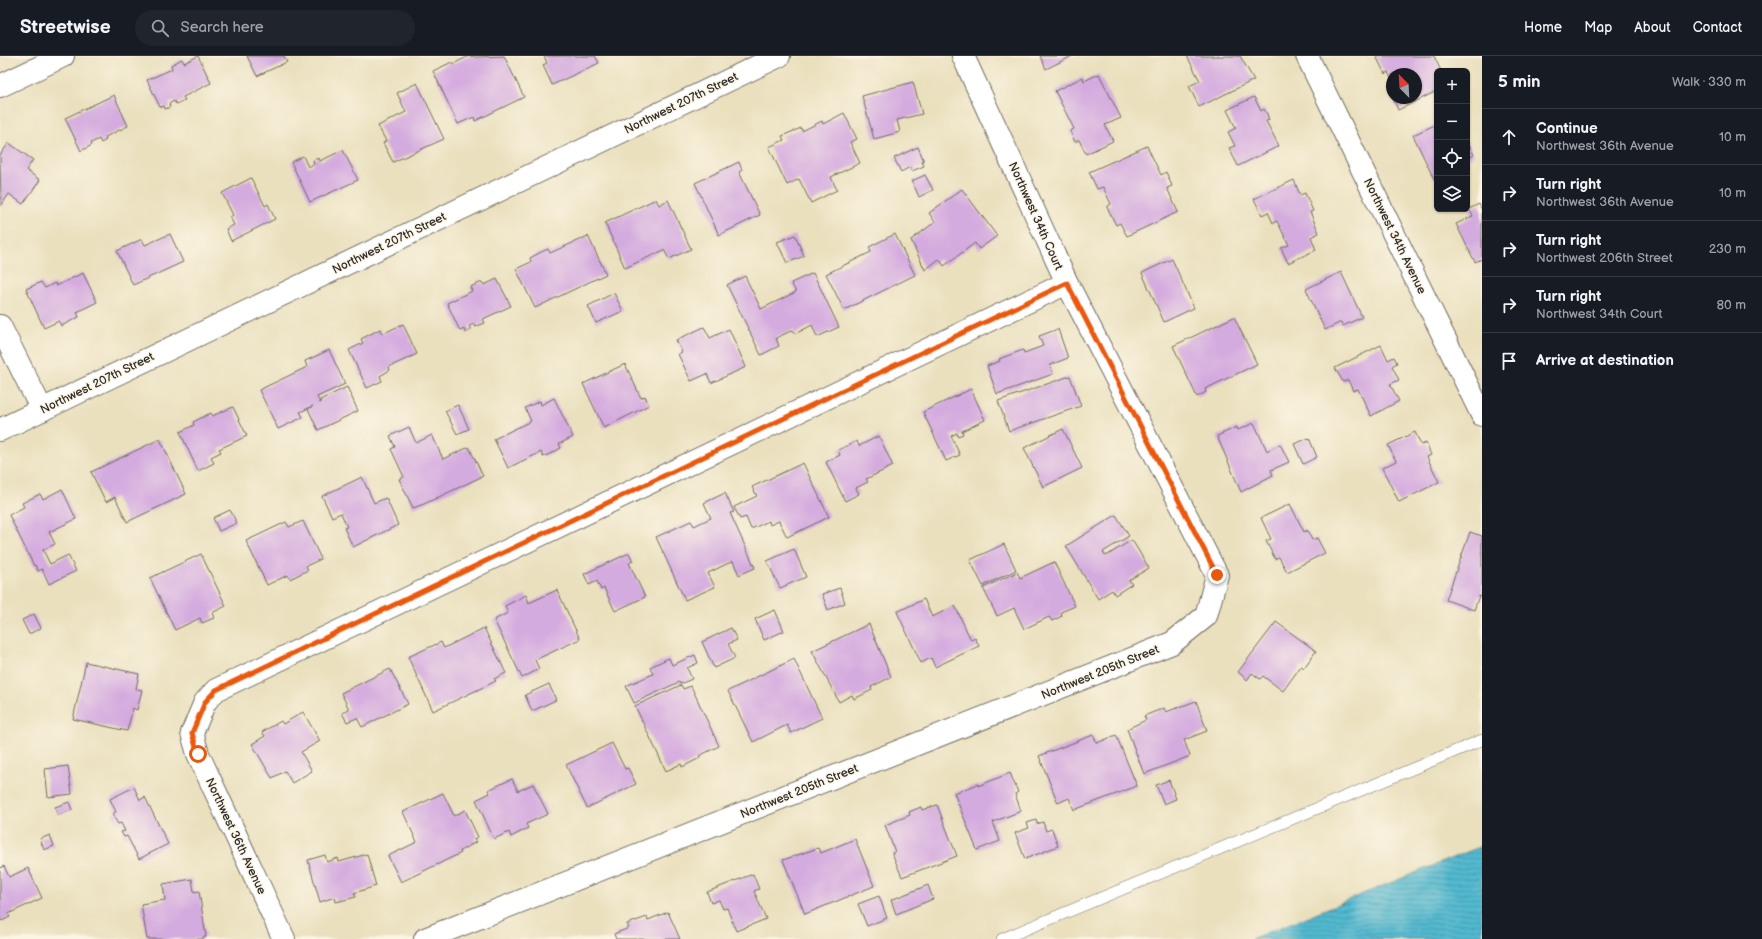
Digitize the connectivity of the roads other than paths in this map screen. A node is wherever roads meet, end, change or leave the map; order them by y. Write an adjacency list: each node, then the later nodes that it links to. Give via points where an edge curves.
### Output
1 (63, 56): 5 (street)
2 (779, 56): 8 (street, Northwest 207th Street)
3 (963, 56): 6 (street, Northwest 34th Court)
4 (1307, 56): 9 (street, Northwest 34th Avenue)
5 (0, 86)
6 (1067, 283): 11 (street, Northwest 34th Court, via 1217,575 1206,616); 13 (street, Northwest 36th Avenue, via 216,690 205,702 192,733 198,754)
7 (0, 326): 8 (street)
8 (42, 410): 10 (street, Northwest 207th Street)
9 (1482, 415)
10 (0, 430)
11 (1172, 643): 14 (street, Northwest 205th Street)
12 (1482, 740): 15 (lane)
13 (284, 939)
14 (425, 939)
15 (1002, 939)

